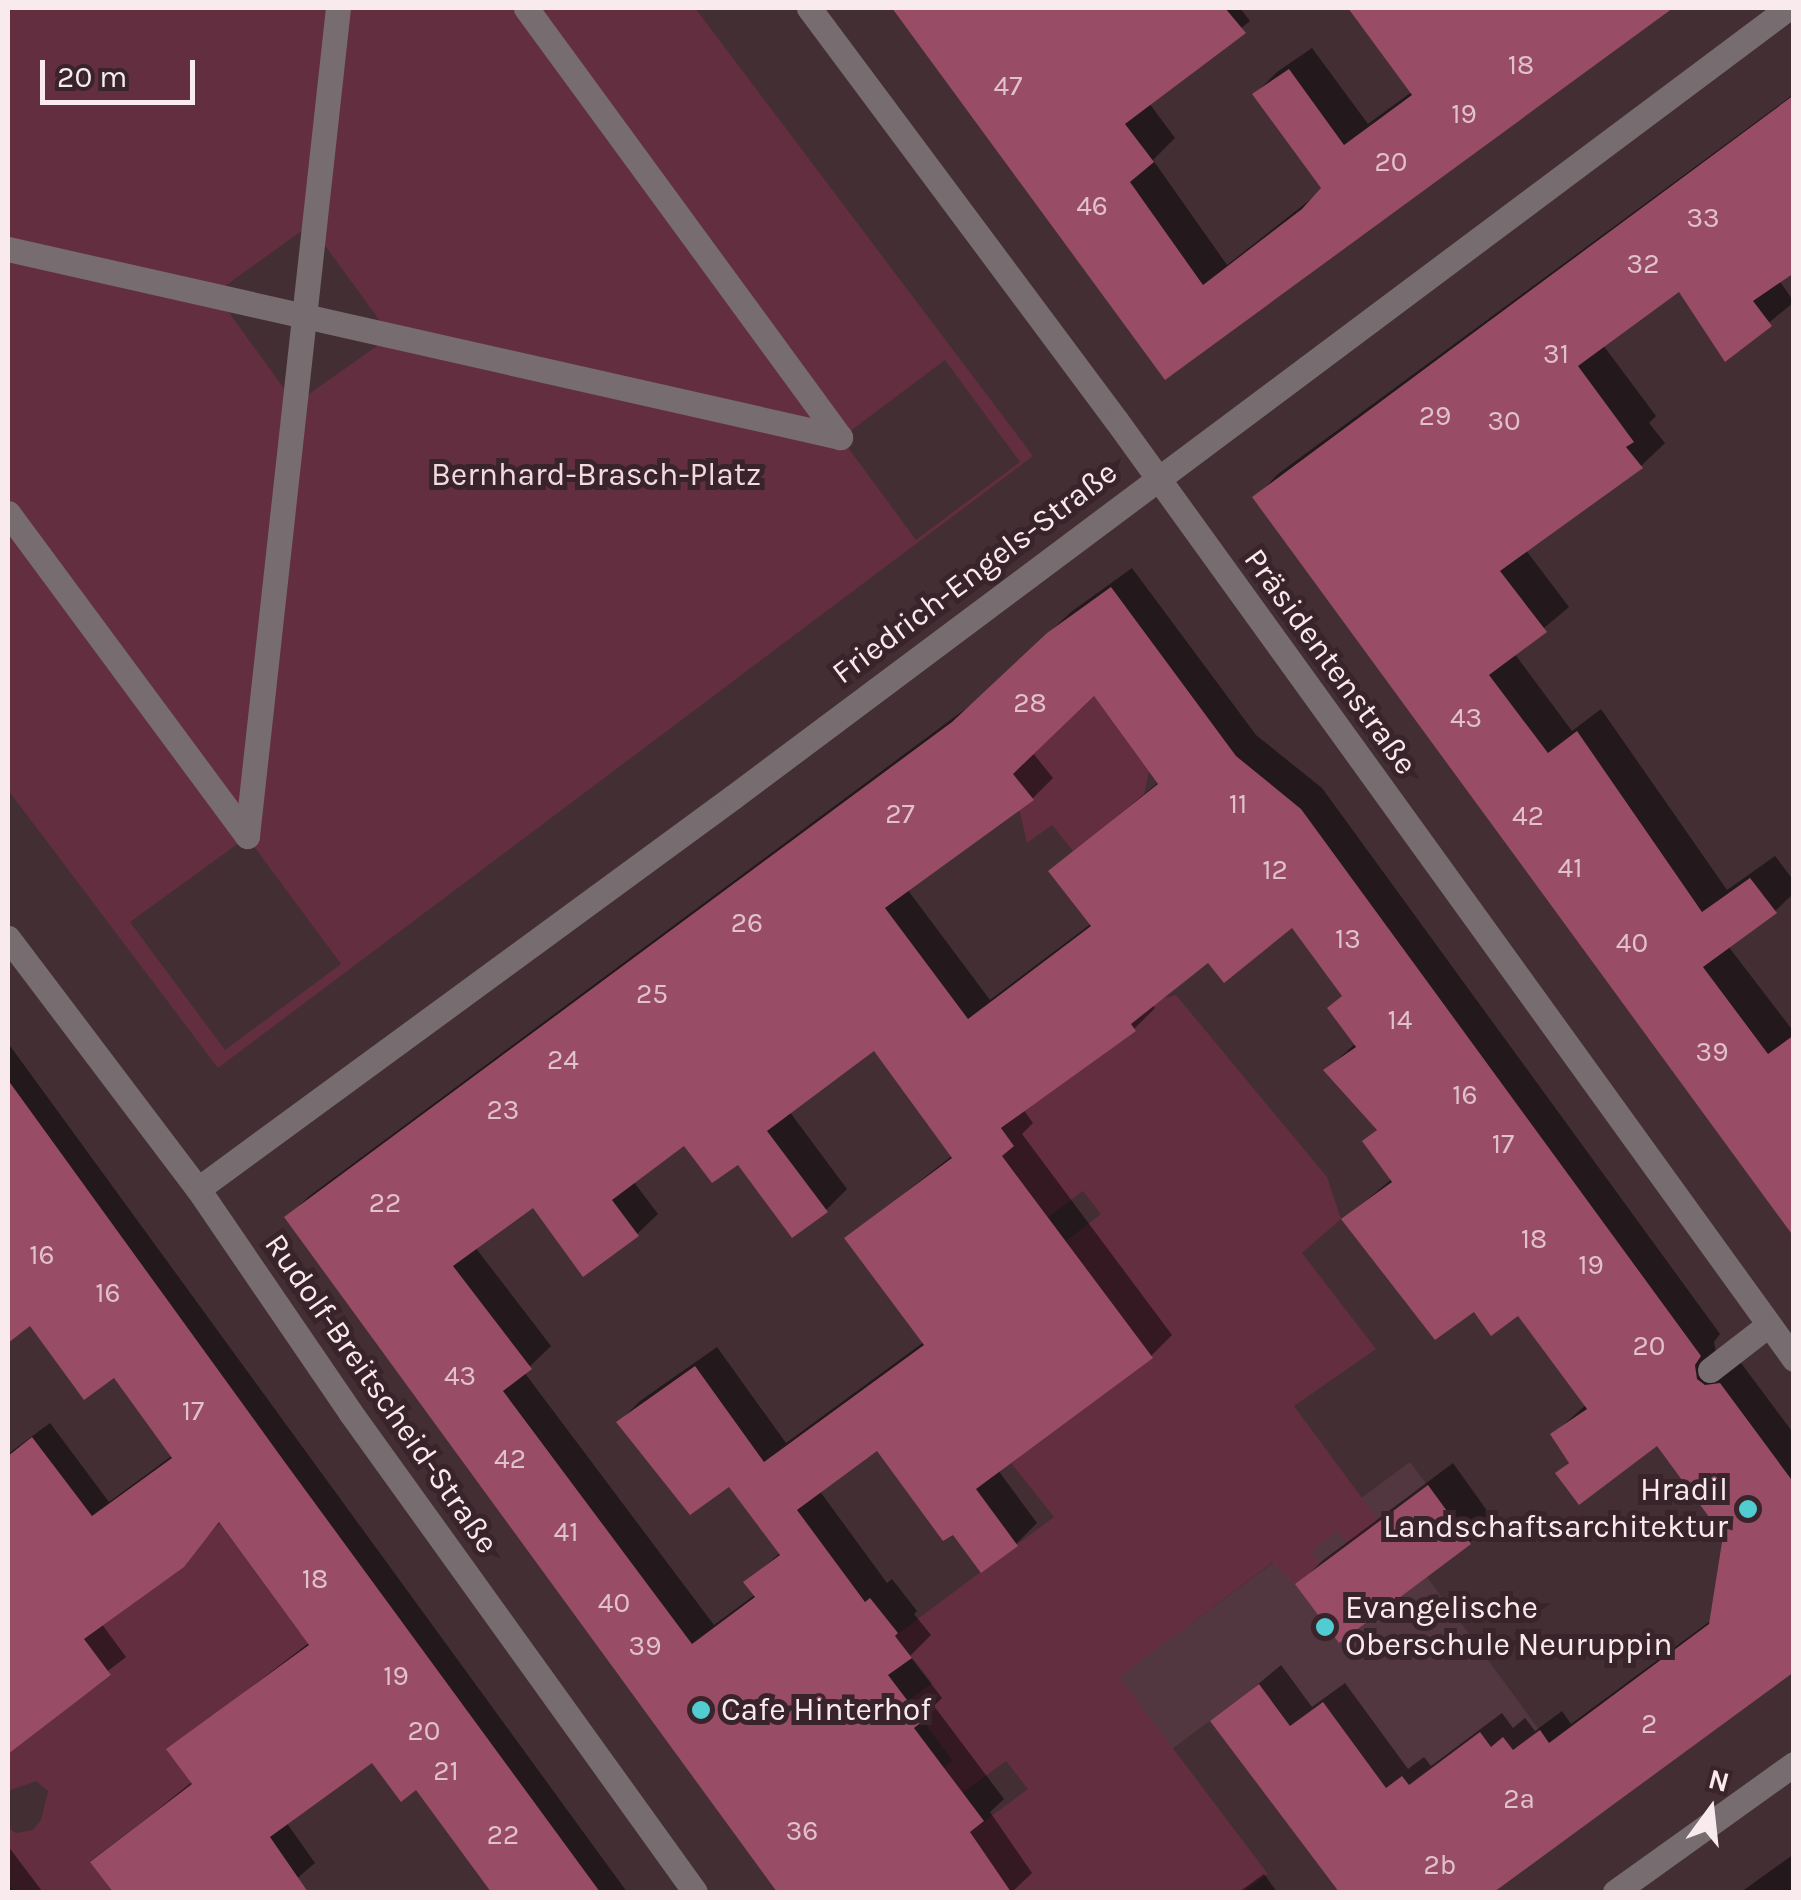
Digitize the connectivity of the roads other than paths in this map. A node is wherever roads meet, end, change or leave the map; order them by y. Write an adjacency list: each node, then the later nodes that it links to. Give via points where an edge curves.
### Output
1 (338, 8): 6 (street)
2 (526, 8): 6 (street, via 840,437)
3 (809, 8): 7 (street, Präsidentenstraße)
4 (1788, 8): 7 (street, Friedrich-Engels-Straße)
5 (8, 249): 6 (street)
6 (305, 317): 8 (street, via 247,836)
7 (1157, 478): 10 (street, Friedrich-Engels-Straße); 11 (street, Präsidentenstraße)
8 (8, 513)
9 (8, 938): 10 (street, Rudolf-Breitscheid-Straße)
10 (198, 1189): 15 (street, Rudolf-Breitscheid-Straße)
11 (1768, 1324): 12 (street, Präsidentenstraße); 13 (street)
12 (1794, 1359)
13 (1710, 1370)
14 (1794, 1764): 16 (street)
15 (694, 1892)
16 (1615, 1892)

